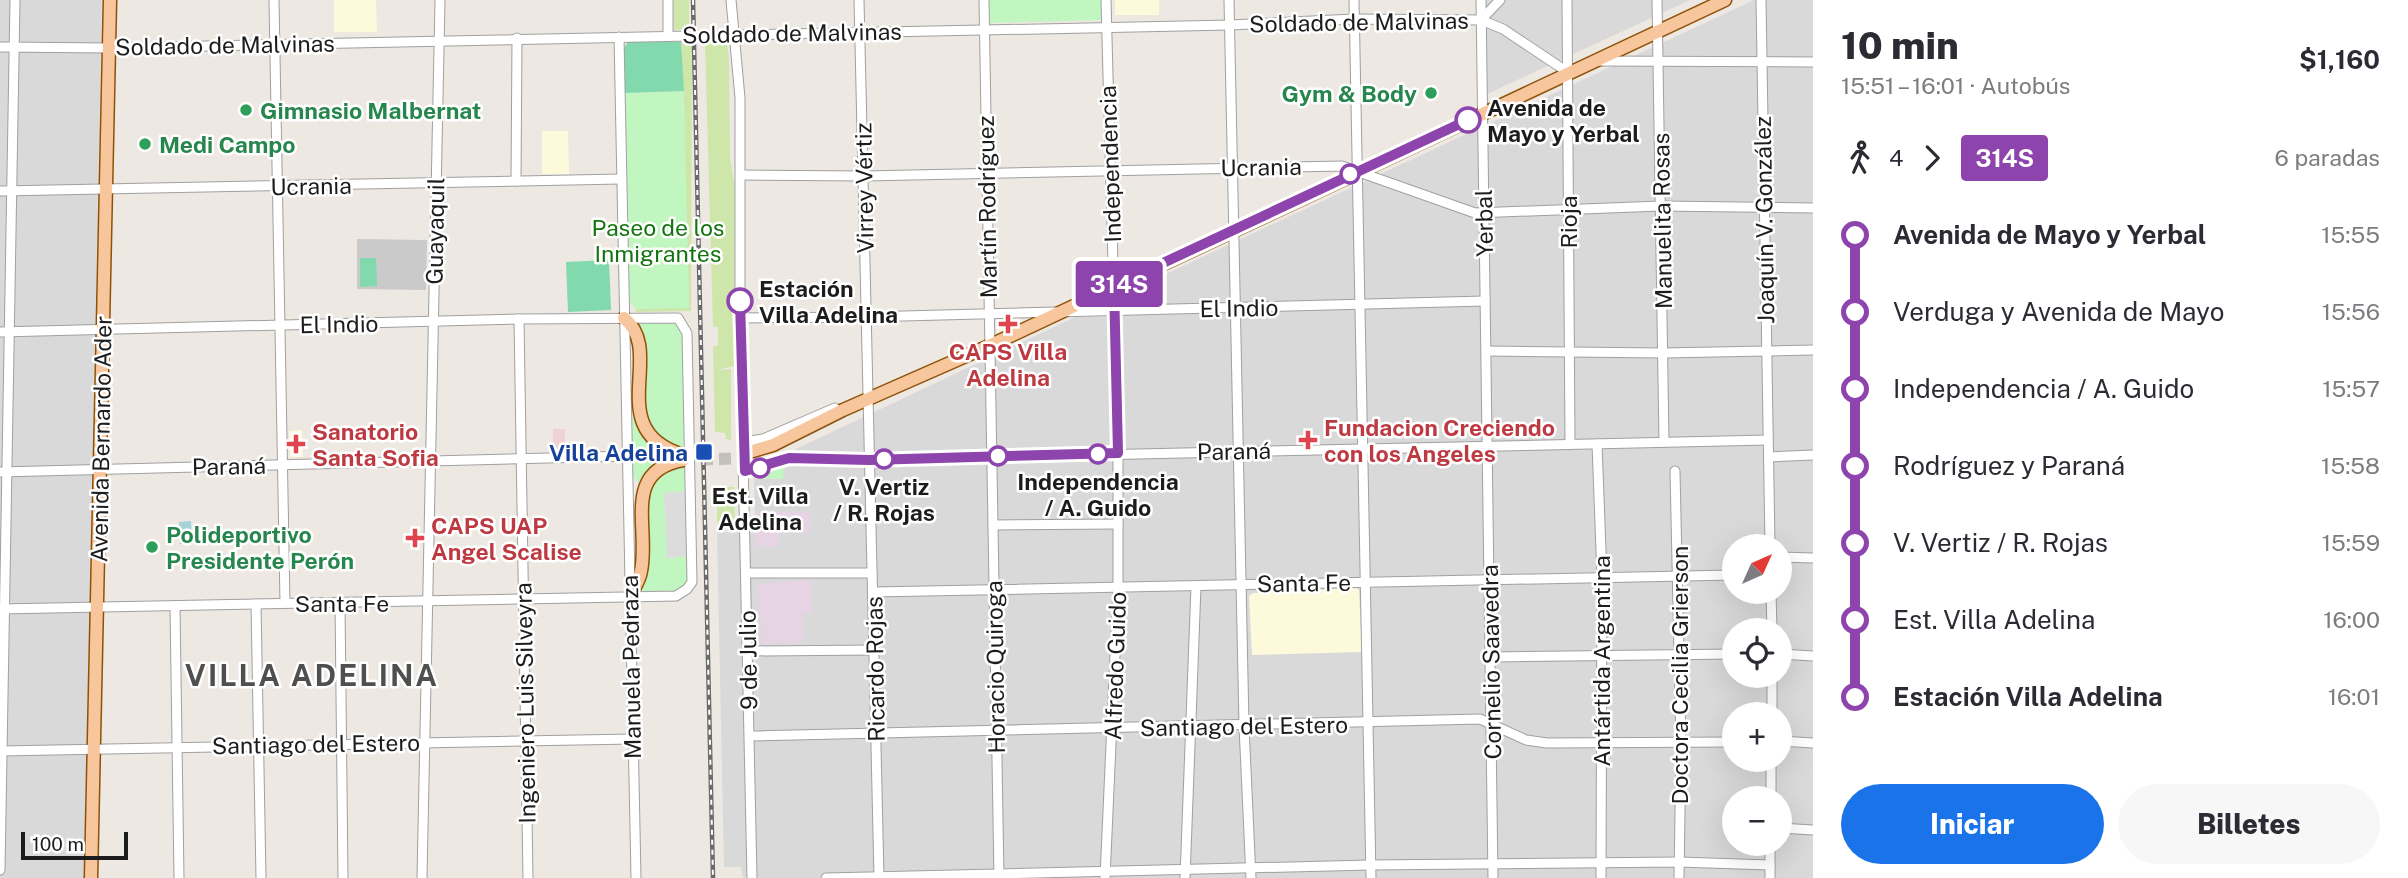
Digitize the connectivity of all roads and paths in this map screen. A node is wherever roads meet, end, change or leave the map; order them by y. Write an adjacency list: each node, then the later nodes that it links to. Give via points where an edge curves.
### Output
1 (15, 0): 32 (street)
2 (110, 0): 33 (main road, Avenida Bernardo Ader)
3 (274, 0): 30 (street)
4 (440, 0): 29 (street, Guayaquil)
5 (668, 0): 26 (street)
6 (731, 0): 25 (street, 9 de Julio)
7 (859, 0): 23 (street, Virrey Vértiz)
8 (984, 0): 22 (street, Martín Rodríguez)
9 (1106, 0): 21 (street, Independencia)
10 (1230, 0): 20 (street)
11 (1354, 0): 18 (street)
12 (1481, 0): 19 (street, Yerbal)
13 (1500, 0): 19 (street)
14 (1567, 0): 38 (street, Rioja)
15 (1657, 0): 24 (street, Manuelita Rosas)
16 (1725, 0): 24 (main road)
17 (1761, 0): 37 (street, Joaquín V. González)
18 (1354, 19): 19 (street, Soldado de Malvinas); 20 (street, Soldado de Malvinas); 41 (street)
19 (1481, 20): 38 (street, Soldado de Malvinas, via 1503,29); 39 (street, Yerbal)
20 (1230, 25): 21 (street, Soldado de Malvinas); 40 (street)
21 (1107, 26): 22 (street, Soldado de Malvinas); 42 (street, Independencia)
22 (984, 28): 23 (street, Soldado de Malvinas); 43 (street, Martín Rodríguez)
23 (860, 32): 25 (street, Soldado de Malvinas); 45 (street, Virrey Vértiz)
24 (1658, 33): 34 (main road); 36 (street, Manuelita Rosas)
25 (734, 34): 26 (street, Soldado de Malvinas); 44 (street, 9 de Julio)
26 (668, 36): 27 (street, Soldado de Malvinas)
27 (619, 37): 28 (street, Soldado de Malvinas); 46 (street, Manuela Pedraza)
28 (517, 38): 29 (street, Soldado de Malvinas); 47 (street)
29 (439, 40): 30 (street, Soldado de Malvinas); 48 (street, Guayaquil)
30 (275, 44): 33 (street, Soldado de Malvinas); 49 (street)
31 (0, 47): 32 (street, Soldado de Malvinas)
32 (14, 47): 33 (street, Soldado de Malvinas); 52 (street)
33 (109, 48): 50 (main road, Avenida Bernardo Ader)
34 (1594, 61): 36 (street); 38 (main road)
35 (1813, 62): 37 (street)
36 (1660, 63): 37 (street); 53 (street, Manuelita Rosas)
37 (1761, 63): 54 (street, Joaquín V. González)
38 (1569, 73): 39 (main road); 56 (street, Rioja)
39 (1483, 113): 41 (main road); 57 (street, Yerbal)
40 (1233, 167): 41 (street, Ucrania, via 1342,166); 42 (street, Ucrania); 58 (street)
41 (1356, 171): 57 (street, Ucrania); 58 (main road); 61 (street)
42 (1111, 172): 43 (street, Ucrania); 59 (street, Independencia)
43 (985, 174): 45 (street, Ucrania); 65 (street, Martín Rodríguez)
44 (742, 175): 45 (street, Ucrania); 68 (street, 9 de Julio)
45 (865, 176): 66 (street, Virrey Vértiz)
46 (621, 179): 47 (street, Ucrania); 67 (street, Manuela Pedraza)
47 (516, 181): 48 (street, Ucrania)
48 (436, 183): 49 (street, Ucrania); 70 (street, Guayaquil)
49 (277, 186): 50 (street, Ucrania); 71 (street)
50 (107, 190): 52 (street, Ucrania); 72 (main road, Avenida Bernardo Ader)
51 (0, 191): 52 (street, Ucrania)
52 (15, 191): 74 (street)
53 (1661, 206): 54 (street, Ucrania); 56 (street, Ucrania); 80 (street, Manuelita Rosas)
54 (1763, 208): 55 (street, Ucrania); 76 (street, Joaquín V. González)
55 (1813, 208)
56 (1568, 211): 57 (street, Ucrania); 79 (street, Rioja)
57 (1484, 213): 60 (street, Yerbal)
58 (1233, 229): 59 (main road); 62 (street)
59 (1114, 286): 63 (main road); 64 (street, Independencia)
60 (1485, 301): 61 (street, El Indio); 78 (street, Yerbal)
61 (1357, 306): 62 (street, El Indio); 87 (street)
62 (1235, 308): 64 (street, El Indio); 88 (street)
63 (1066, 310): 64 (street, El Indio); 65 (street, El Indio); 75 (main road)
64 (1114, 311): 90 (street, Independencia)
65 (989, 314): 66 (street, El Indio); 75 (street, Martín Rodríguez)
66 (865, 317): 68 (street, El Indio); 81 (street, Virrey Vértiz)
67 (624, 318): 69 (street, El Indio); 92 (street, Manuela Pedraza); 118 (street, El Indio, via 678,318 687,333 692,582); 121 (main road, via 638,340 644,428 657,444 683,457 662,466 644,487 642,569)
68 (740, 318): 89 (street, 9 de Julio)
69 (519, 319): 70 (street, El Indio); 95 (street, Ingeniero Luis Silveyra)
70 (432, 323): 71 (street, El Indio); 97 (street, Guayaquil)
71 (280, 326): 72 (street, El Indio); 98 (street)
72 (103, 331): 74 (street, El Indio); 99 (main road, Avenida Bernardo Ader)
73 (0, 332): 74 (street, El Indio)
74 (11, 332): 100 (street)
75 (990, 345): 81 (main road); 93 (street, Martín Rodríguez)
76 (1766, 350): 77 (street); 80 (street); 82 (street, Joaquín V. González)
77 (1813, 350)
78 (1487, 351): 79 (street); 86 (street, Yerbal)
79 (1570, 352): 80 (street); 84 (street, Rioja)
80 (1663, 353): 83 (street, Manuelita Rosas)
81 (869, 400): 89 (main road, via 773,445); 89 (street, via 858,397 763,439); 96 (street, Virrey Vértiz)
82 (1768, 440): 83 (street, Paraná); 94 (street, Joaquín V. González)
83 (1664, 442): 85 (street, Paraná)
84 (1570, 444): 85 (street, Paraná); 86 (street, Paraná)
85 (1597, 444): 112 (street, Antártida Argentina)
86 (1488, 446): 87 (street, Paraná); 113 (street, Cornelio Saavedra)
87 (1361, 449): 88 (street, Paraná); 114 (street)
88 (1239, 450): 90 (street, Paraná); 115 (street)
89 (748, 451): 101 (street, 9 de Julio)
90 (1118, 453): 93 (street, Paraná); 103 (street, Alfredo Guido)
91 (1813, 455): 94 (street)
92 (627, 456): 95 (street, Paraná); 121 (street, Manuela Pedraza)
93 (992, 456): 96 (street, Paraná); 104 (street, Horacio Quiroga)
94 (1769, 457): 105 (street, Joaquín V. González)
95 (520, 460): 97 (street, Paraná); 122 (street, Ingeniero Luis Silveyra)
96 (869, 460): 101 (street, Paraná, via 789,458); 108 (street, Ricardo Rojas)
97 (431, 462): 98 (street, Paraná); 125 (street, Guayaquil)
98 (283, 465): 99 (street, Paraná); 124 (street)
99 (101, 470): 100 (street, Paraná); 128 (main road, Avenida Bernardo Ader)
100 (5, 471): 129 (street)
101 (745, 471): 109 (street, 9 de Julio)
102 (1675, 471): 110 (street, Doctora Cecilia Grierson)
103 (1118, 524): 104 (street); 117 (street, Alfredo Guido)
104 (993, 525): 120 (street, Horacio Quiroga)
105 (1770, 534)
106 (1792, 557): 107 (street)
107 (1813, 558)
108 (872, 572): 109 (street); 119 (street, Ricardo Rojas)
109 (746, 573): 131 (street, 9 de Julio)
110 (1679, 575): 111 (street, Santa Fe); 112 (street, Santa Fe); 133 (street, Doctora Cecilia Grierson)
111 (1722, 575)
112 (1602, 577): 113 (street, Santa Fe); 135 (street, Antártida Argentina)
113 (1490, 580): 114 (street, Santa Fe); 137 (street, Cornelio Saavedra)
114 (1366, 581): 115 (street, Santa Fe); 138 (street)
115 (1241, 584): 116 (street, Santa Fe); 140 (street)
116 (1196, 586): 117 (street, Santa Fe); 141 (street)
117 (1118, 588): 120 (street, Santa Fe); 142 (street, Alfredo Guido)
118 (682, 592): 121 (street, Santa Fe, via 676,596)
119 (873, 592): 120 (street, Santa Fe); 130 (street, Ricardo Rojas)
120 (994, 592): 143 (street, Horacio Quiroga)
121 (630, 596): 122 (street, Santa Fe); 146 (street, Manuela Pedraza)
122 (523, 600): 125 (street, Santa Fe); 147 (street, Ingeniero Luis Silveyra)
123 (340, 602): 124 (street, Santa Fe); 125 (street, Santa Fe); 150 (street)
124 (285, 603): 126 (street, Santa Fe)
125 (428, 603): 148 (street, Guayaquil)
126 (256, 604): 127 (street, Santa Fe); 154 (street)
127 (175, 606): 128 (street, Santa Fe); 156 (street)
128 (98, 608): 129 (street, Santa Fe); 157 (main road, Avenida Bernardo Ader)
129 (3, 609): 158 (street)
130 (874, 650): 131 (street); 144 (street, Ricardo Rojas)
131 (748, 651): 145 (street, 9 de Julio)
132 (1722, 654): 133 (street)
133 (1679, 655): 135 (street); 155 (street, Doctora Cecilia Grierson)
134 (1792, 655): 136 (street)
135 (1601, 656): 137 (street); 153 (street, Antártida Argentina)
136 (1813, 656)
137 (1491, 657): 139 (street, Cornelio Saavedra)
138 (1368, 723): 139 (street, Santiago del Estero, via 1480,719); 140 (street, Santiago del Estero); 164 (street)
139 (1492, 725): 153 (street, Santiago del Estero, via 1526,740); 165 (street, Cornelio Saavedra)
140 (1244, 726): 141 (street, Santiago del Estero); 168 (street)
141 (1193, 727): 142 (street, Santiago del Estero); 169 (street)
142 (1112, 729): 143 (street, Santiago del Estero); 170 (street, Alfredo Guido)
143 (996, 732): 144 (street, Santiago del Estero); 171 (street, Horacio Quiroga)
144 (876, 734): 145 (street, Santiago del Estero); 172 (street, Ricardo Rojas)
145 (750, 736): 180 (street, 9 de Julio)
146 (633, 739): 147 (street, Santiago del Estero); 179 (street, Manuela Pedraza)
147 (526, 740): 148 (street, Santiago del Estero); 178 (street, Ingeniero Luis Silveyra)
148 (425, 741): 150 (street, Santiago del Estero); 177 (street, Guayaquil)
149 (1792, 742): 152 (street)
150 (340, 743): 154 (street, Santiago del Estero); 176 (street)
151 (1722, 743): 155 (street, Santiago del Estero)
152 (1813, 743)
153 (1601, 744): 155 (street, Santiago del Estero); 163 (street, Antártida Argentina)
154 (259, 745): 156 (street, Santiago del Estero); 175 (street)
155 (1681, 745): 162 (street, Doctora Cecilia Grierson)
156 (177, 746): 157 (street, Santiago del Estero); 174 (street)
157 (93, 748): 158 (street, Santiago del Estero); 173 (main road, Avenida Bernardo Ader)
158 (2, 751): 167 (street)
159 (1792, 829): 160 (street)
160 (1813, 830)
161 (1770, 856): 166 (street)
162 (1679, 862): 163 (street); 166 (street); 185 (street, Doctora Cecilia Grierson)
163 (1601, 864): 165 (street); 184 (street, Antártida Argentina)
164 (1370, 865): 165 (street); 168 (street); 182 (street)
165 (1493, 865): 183 (street, Cornelio Saavedra)
166 (1770, 865): 186 (street)
167 (0, 870)
168 (1250, 873): 169 (street)
169 (1186, 874): 170 (street)
170 (1105, 875): 171 (street)
171 (999, 876): 172 (street)
172 (879, 877): 181 (street)
173 (91, 878)
174 (179, 878)
175 (261, 878)
176 (343, 878)
177 (422, 878)
178 (528, 878)
179 (636, 878)
180 (752, 878)
181 (826, 878)
182 (1371, 878)
183 (1493, 878)
184 (1601, 878)
185 (1679, 878)
186 (1770, 878)

